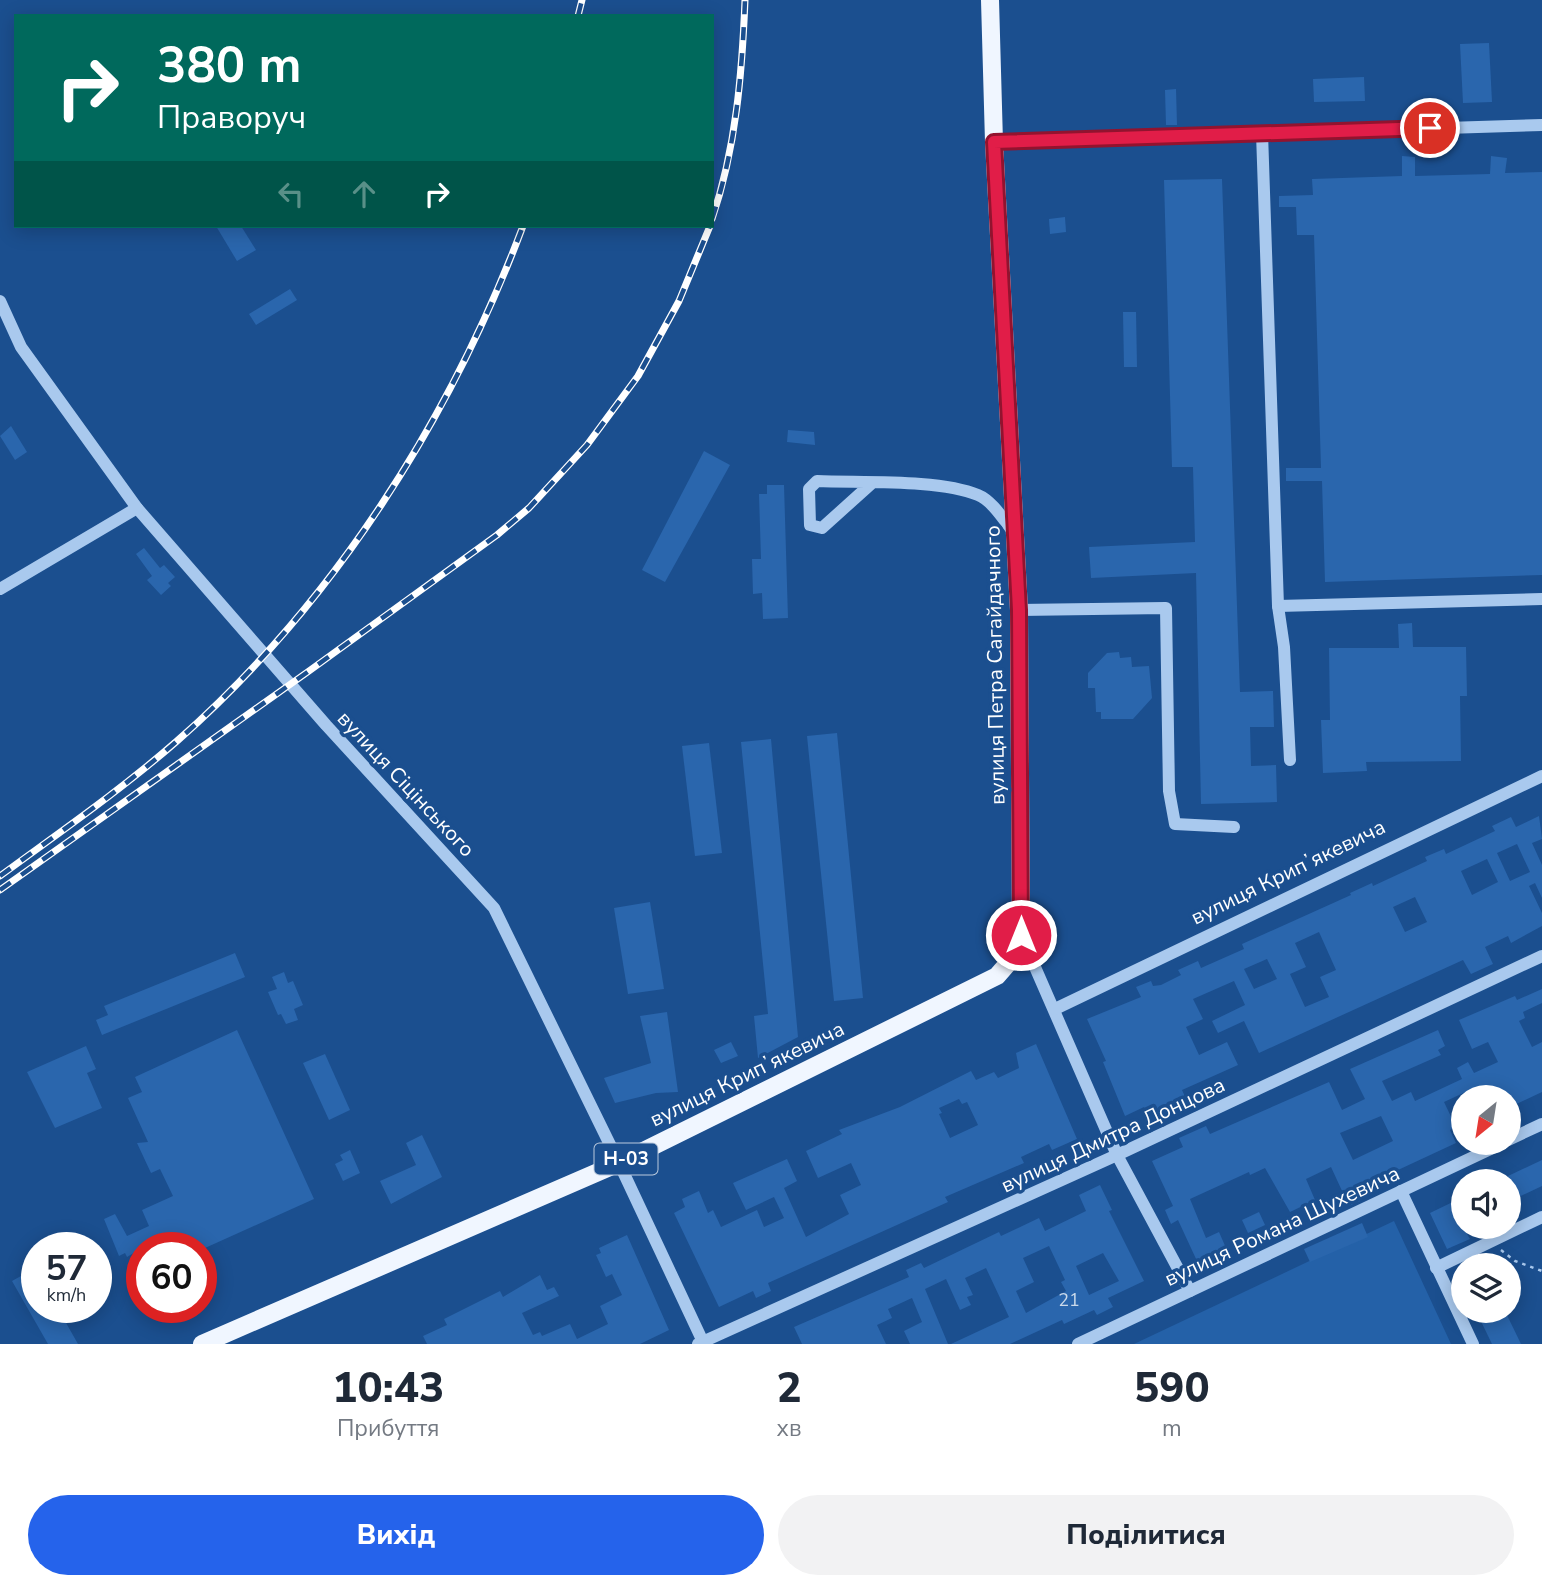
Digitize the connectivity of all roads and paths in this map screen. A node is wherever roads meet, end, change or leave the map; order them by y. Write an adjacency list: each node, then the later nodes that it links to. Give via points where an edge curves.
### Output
1 (990, 0): 4 (main road, вулиця Петра Сагайдачного / Н-03)
2 (1542, 125): 3 (street)
3 (1262, 134): 4 (street); 11 (street)
4 (994, 142): 8 (main road, вулиця Петра Сагайдачного / Н-03)
5 (0, 301): 7 (street, вулиця Сіцінського, via 21,347)
6 (872, 483): 6 (street, via 814,482 809,489 810,525 822,527); 8 (street, via 944,487 980,495)
7 (137, 508): 9 (street); 23 (street, вулиця Сіцінського, via 494,908)
8 (1015, 534): 12 (main road, вулиця Петра Сагайдачного / Н-03)
9 (0, 589)
10 (1542, 599): 11 (street)
11 (1278, 606): 13 (street)
12 (1019, 610): 15 (street, via 1166,608 1169,791 1175,824); 16 (main road, вулиця Петра Сагайдачного / Н-03)
13 (1290, 760)
14 (1542, 776): 18 (street, вулиця Крипʼякевича)
15 (1234, 827)
16 (1021, 935): 18 (street, вулиця Петра Сагайдачного); 23 (main road, вулиця Крипʼякевича / Н-03, via 1010,961 997,976)
17 (1542, 956): 21 (street, вулиця Дмитра Донцова)
18 (1055, 1009): 21 (street, вулиця Петра Сагайдачного)
19 (1542, 1125): 20 (street)
20 (1521, 1134)
21 (1117, 1155): 29 (street, вулиця Петра Сагайдачного); 30 (street, вулиця Дмитра Донцова)
22 (1478, 1155): 24 (street, вулиця Романа Шухевича)
23 (619, 1163): 30 (street, вулиця Сіцінського); 31 (main road, вулиця Крипʼякевича / Н-03)
24 (1401, 1191): 27 (street); 29 (street, вулиця Романа Шухевича)
25 (1542, 1217): 26 (street)
26 (1490, 1242): 27 (street); 28 (path, via 1515,1261)
27 (1436, 1268): 33 (street)
28 (1542, 1271)
29 (1190, 1291): 32 (street, вулиця Романа Шухевича)
30 (701, 1343)
31 (202, 1344)
32 (1078, 1344)
33 (1473, 1344)

